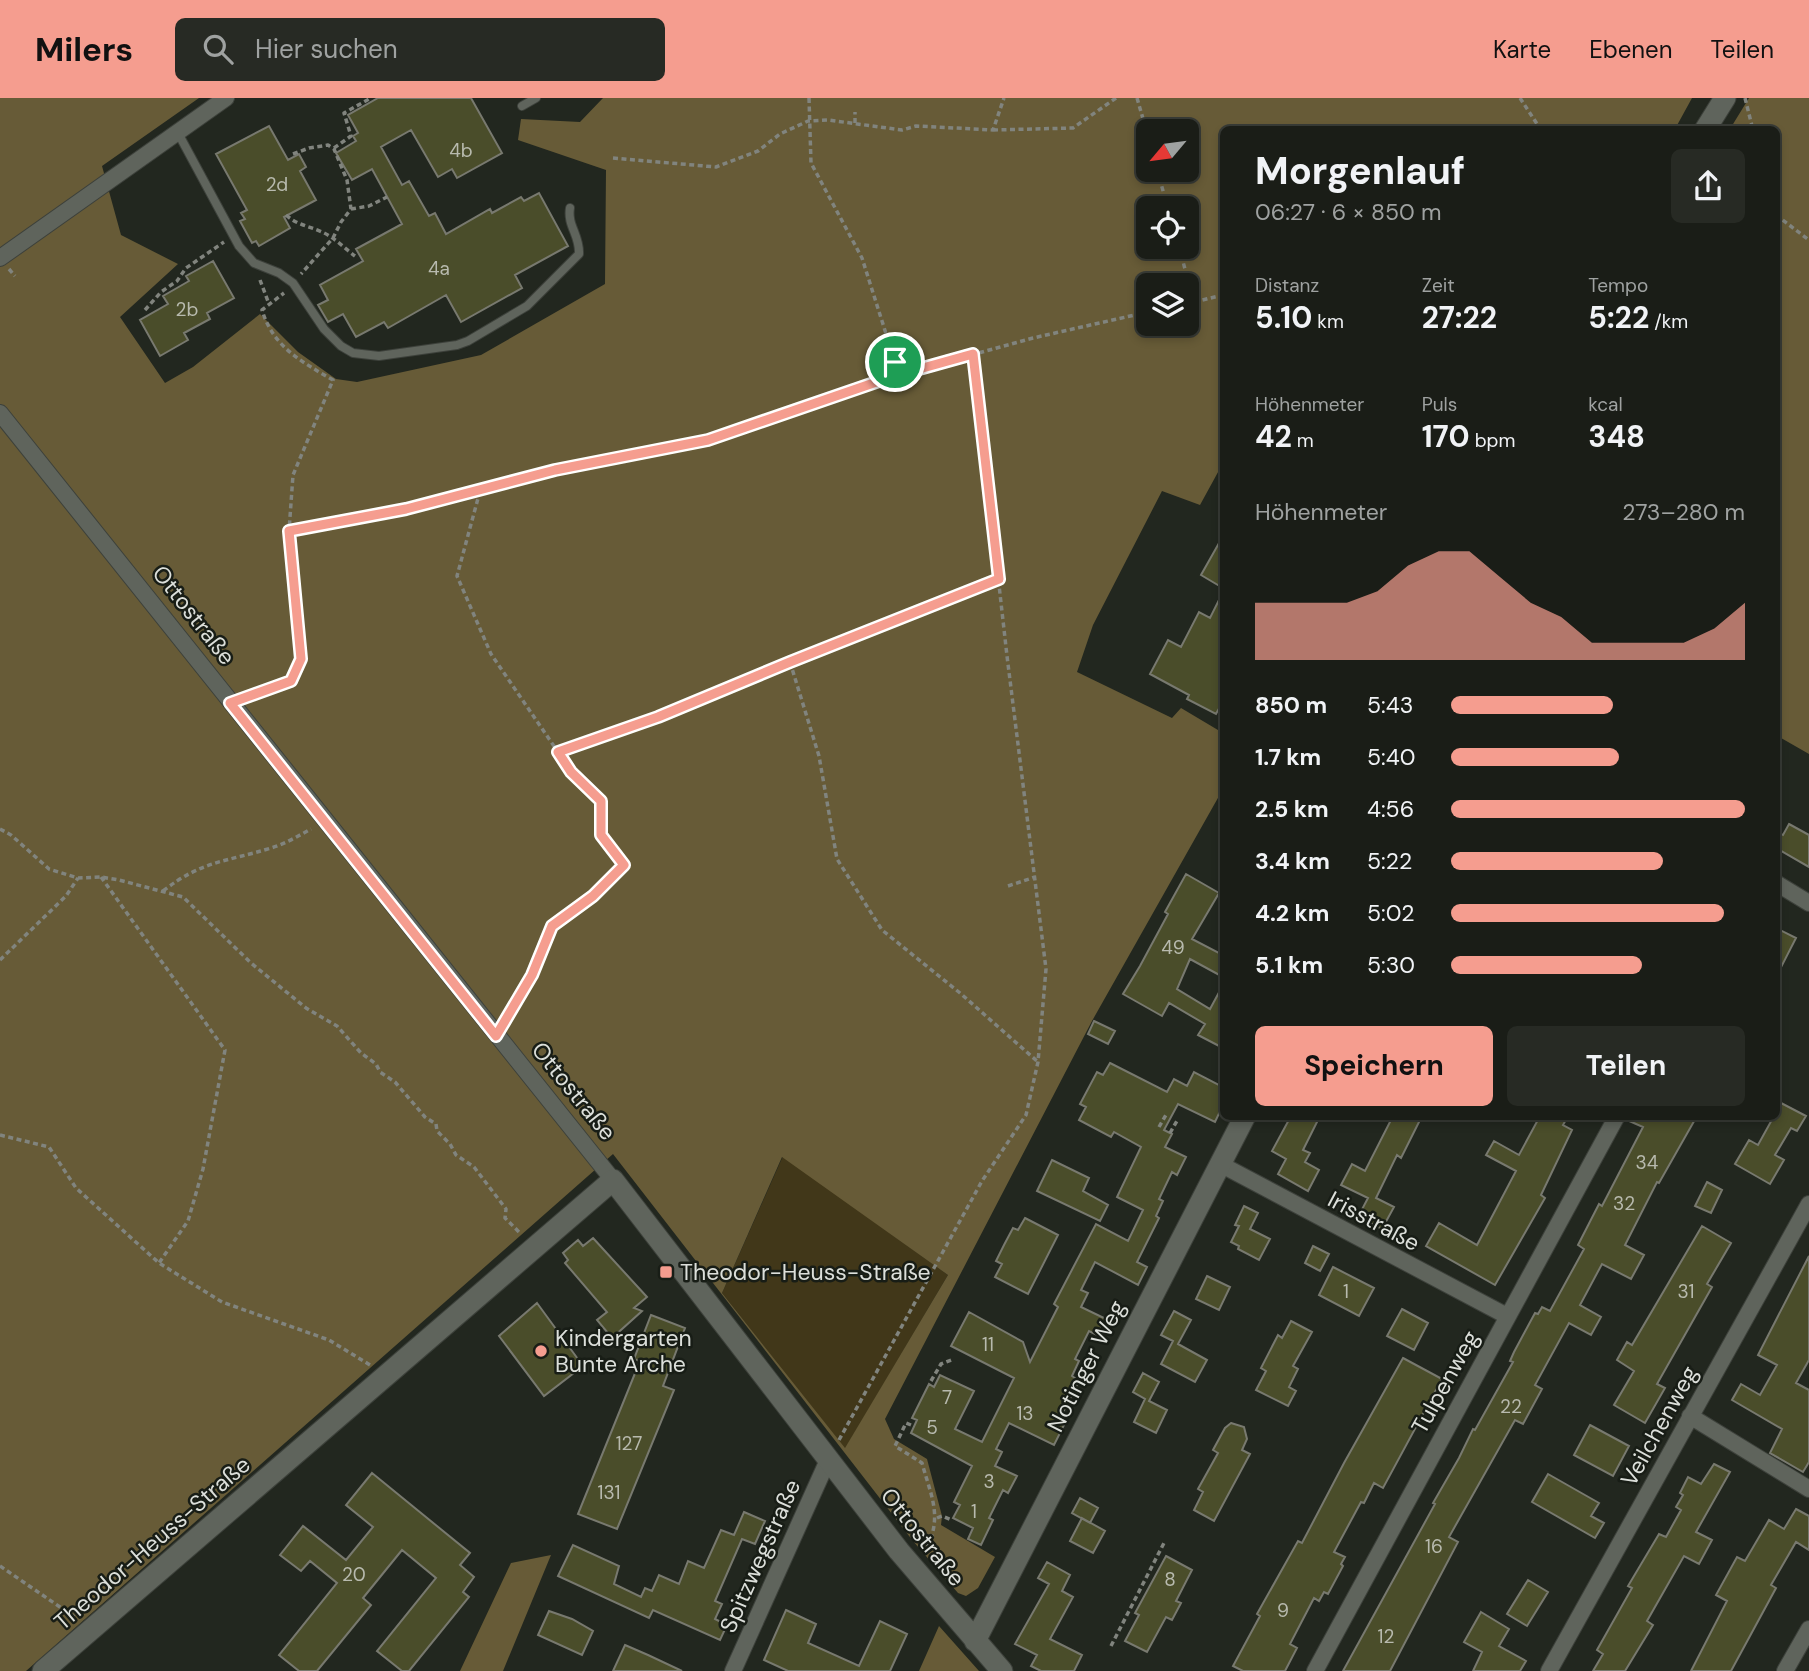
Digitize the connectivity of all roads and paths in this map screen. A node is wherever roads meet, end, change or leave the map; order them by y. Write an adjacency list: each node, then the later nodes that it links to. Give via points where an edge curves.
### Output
1 (226, 98): 20 (street)
2 (371, 98): 21 (path, via 344,113 351,136)
3 (537, 98): 11 (lane)
4 (809, 98): 14 (path)
5 (1004, 98): 19 (path)
6 (1116, 98): 19 (path, via 1073,128)
7 (1138, 98): 13 (path)
8 (1520, 98): 16 (path)
9 (1725, 98): 17 (street)
10 (1745, 98): 18 (path)
11 (522, 106)
12 (855, 112): 15 (path)
13 (1144, 119)
14 (808, 121): 15 (path); 23 (path, via 758,151 716,167); 42 (path, via 811,163 862,258)
15 (855, 123): 19 (path, via 902,130 916,126)
16 (1538, 126)
17 (1708, 126)
18 (1752, 126)
19 (993, 130)
20 (178, 132): 29 (lane); 33 (street)
21 (334, 149): 22 (path, via 328,145); 26 (path, via 347,180)
22 (293, 154)
23 (613, 158)
24 (387, 197): 26 (path)
25 (570, 208): 35 (lane, via 568,218 580,242 579,254 527,306 457,345 379,356 353,354 331,338)
26 (351, 209): 30 (path)
27 (286, 215): 30 (path)
28 (1780, 218): 31 (path)
29 (232, 235): 34 (lane); 39 (path, via 186,268)
30 (333, 238): 32 (path); 35 (path)
31 (1809, 240)
32 (355, 256)
33 (0, 258)
34 (254, 262): 35 (lane); 38 (path)
35 (293, 283): 38 (path)
36 (1220, 296): 37 (path)
37 (1199, 301)
38 (269, 304): 47 (path, via 262,310 267,328 294,356 333,380 293,475)
39 (145, 310)
40 (1136, 315): 41 (path)
41 (973, 354): 43 (path); 48 (path)
42 (895, 362): 43 (path); 44 (path)
43 (912, 371): 44 (path)
44 (891, 377): 46 (path, via 708,440)
45 (0, 413): 50 (street, Ottostraße)
46 (480, 490): 47 (path); 51 (path, via 457,576 491,654)
47 (289, 531): 50 (path, via 301,659 291,681)
48 (999, 579): 49 (path); 55 (path)
49 (790, 662): 51 (path, via 658,717); 63 (path, via 819,755 837,859 882,930)
50 (230, 703): 52 (street, Ottostraße)
51 (558, 752): 62 (path, via 601,801 601,835 624,865 593,896 552,926 532,975)
52 (325, 823): 59 (path, via 273,848 208,864); 62 (street, Ottostraße)
53 (0, 829): 56 (path, via 48,869)
54 (101, 877): 56 (path); 59 (path); 75 (path, via 225,1050 203,1169 188,1221)
55 (1034, 877): 58 (path); 63 (path, via 1046,969)
56 (78, 878): 61 (path, via 66,896)
57 (1780, 885): 60 (street)
58 (1008, 886)
59 (163, 891): 74 (path, via 183,897 251,963 306,1008 337,1026 436,1124 456,1155 474,1167 506,1209 505,1218)
60 (1809, 903)
61 (0, 960)
62 (496, 1036): 72 (street, Ottostraße)
63 (1038, 1062): 82 (path, via 1026,1115 982,1181)
64 (1167, 1113): 68 (path)
65 (1178, 1119): 69 (path)
66 (1243, 1120): 71 (street, Notinger Weg)
67 (1615, 1120): 76 (street, Tulpenweg)
68 (1159, 1127)
69 (1170, 1133)
70 (0, 1135): 75 (path, via 49,1147 76,1188)
71 (1220, 1164): 76 (street, Irisstraße); 91 (street, Notinger Weg)
72 (613, 1180): 74 (street, Theodor-Heuss-Straße); 82 (street, Ottostraße)
73 (1809, 1204): 80 (street, Veilchenweg)
74 (534, 1248): 78 (street, Theodor-Heuss-Straße)
75 (159, 1263): 78 (path, via 222,1302 328,1340)
76 (1507, 1316): 96 (street, Tulpenweg)
77 (954, 1359): 79 (path, via 941,1364)
78 (387, 1375): 89 (street, Theodor-Heuss-Straße)
79 (931, 1381)
80 (1690, 1416): 83 (street); 97 (street, Veilchenweg)
81 (911, 1426): 84 (path, via 906,1423 895,1446 922,1463)
82 (833, 1451): 88 (street, Ottostraße); 94 (street, Spitzwegstraße)
83 (1809, 1489)
84 (937, 1518): 85 (path); 88 (path, via 933,1537)
85 (952, 1520)
86 (1164, 1543): 92 (path)
87 (0, 1566): 89 (path)
88 (912, 1567): 91 (street, Ottostraße)
89 (92, 1629): 93 (street, Theodor-Heuss-Straße)
90 (1809, 1629): 98 (street)
91 (975, 1641): 95 (street, Ottostraße)
92 (1111, 1646)
93 (43, 1671)
94 (733, 1671)
95 (1002, 1671)
96 (1315, 1671)
97 (1549, 1671)
98 (1785, 1671)

